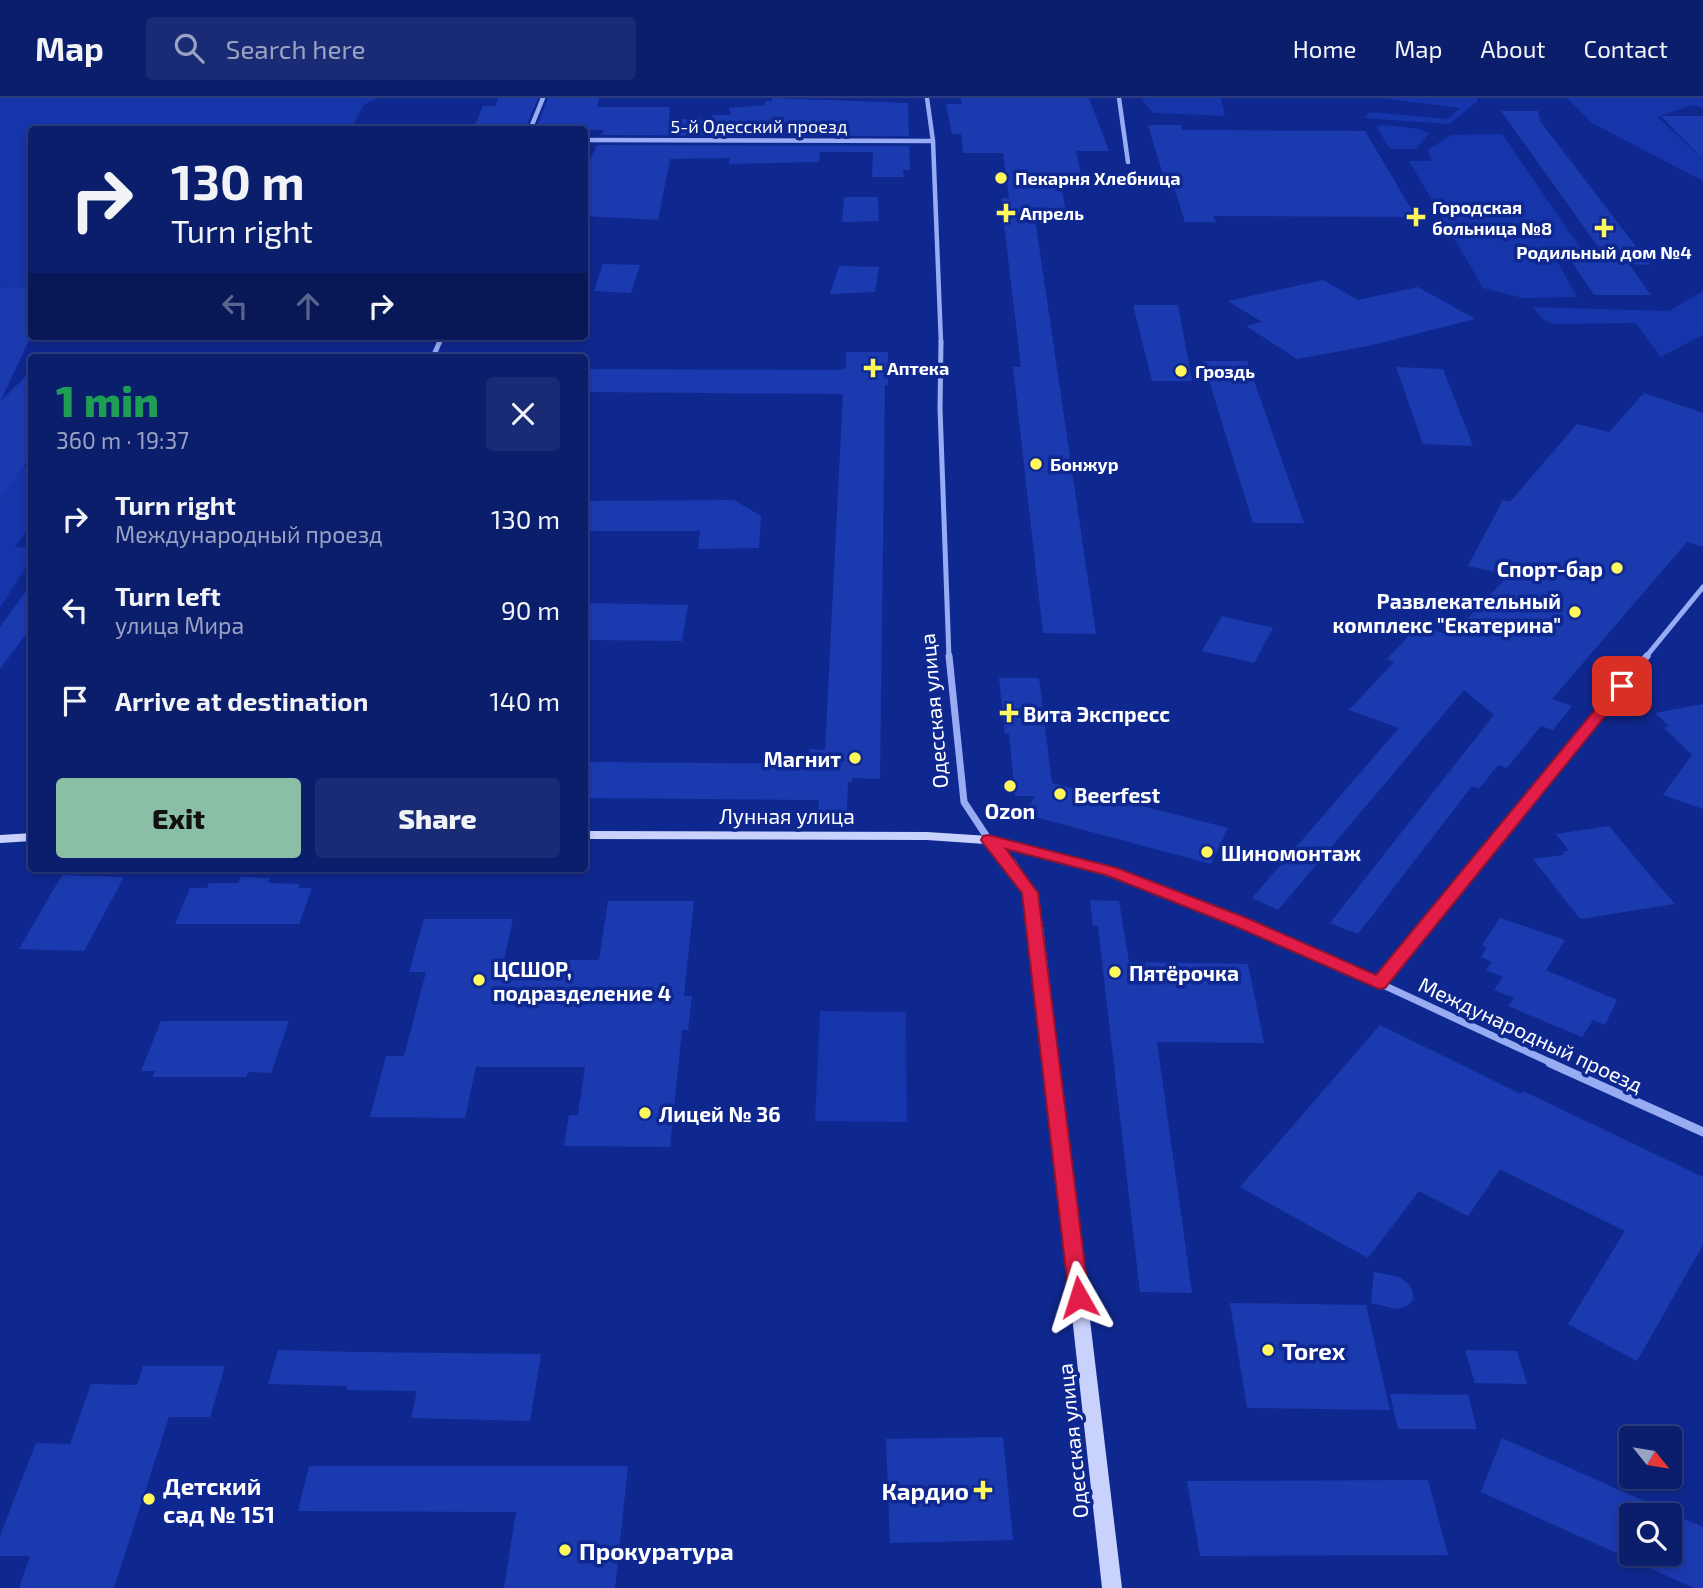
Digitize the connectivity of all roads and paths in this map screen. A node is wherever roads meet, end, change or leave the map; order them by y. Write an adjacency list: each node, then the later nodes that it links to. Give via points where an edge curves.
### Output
1 (543, 98): 4 (street)
2 (927, 98): 6 (street, Одесская улица)
3 (1119, 98): 7 (street)
4 (532, 126)
5 (588, 140): 6 (street, 5-й Одесский проезд)
6 (933, 141): 12 (street, Одесская улица, via 949,665 964,802)
7 (1128, 162)
8 (1703, 587): 13 (street)
9 (588, 835): 12 (street, Лунная улица)
10 (28, 837): 11 (street)
11 (0, 839)
12 (989, 840): 13 (street, Международный проезд, via 1112,872 1243,923); 15 (street, Одесская улица, via 1030,893 1036,926)
13 (1379, 984): 14 (street, Международный проезд)
14 (1703, 1132)
15 (1112, 1588)

